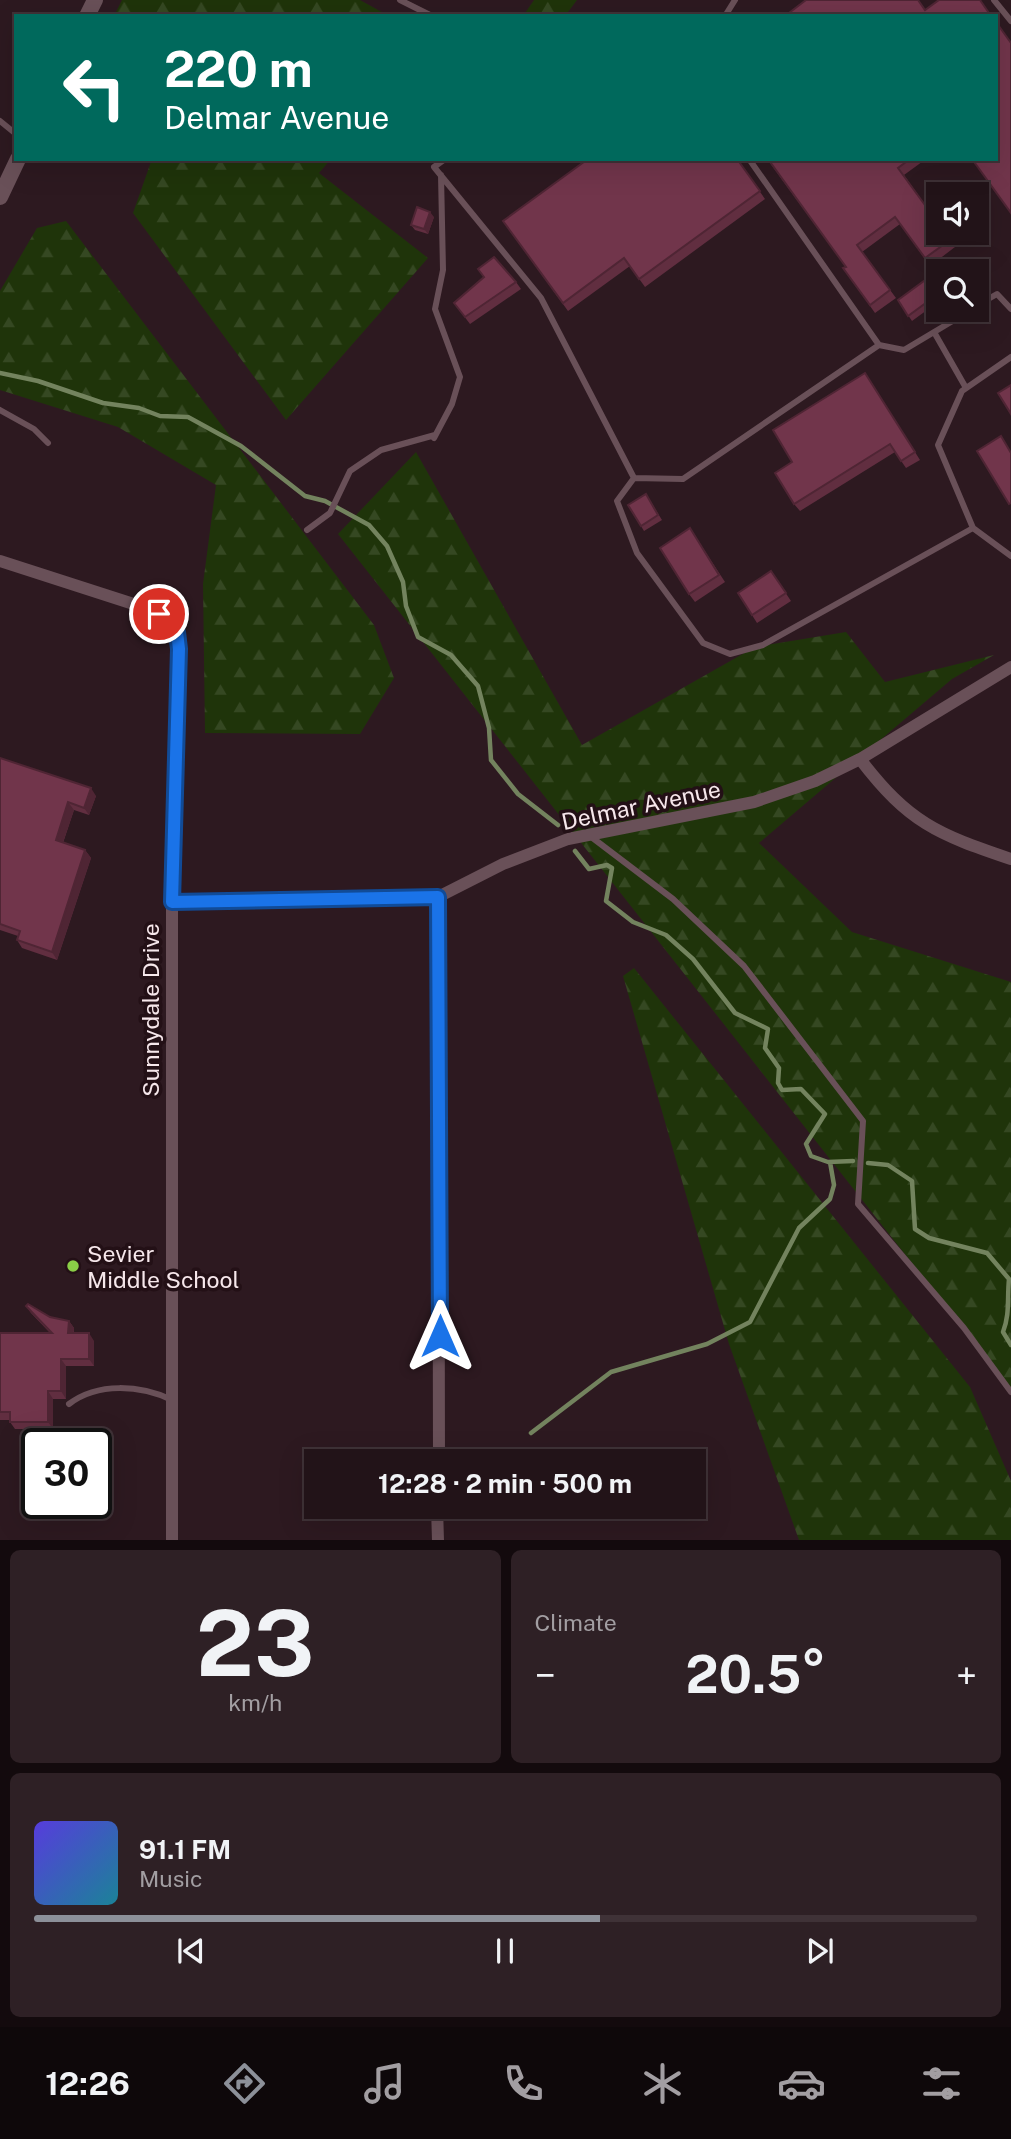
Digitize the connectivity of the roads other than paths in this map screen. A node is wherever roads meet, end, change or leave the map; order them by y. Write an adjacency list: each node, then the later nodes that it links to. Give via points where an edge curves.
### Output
1 (400, 0): 3 (lane)
2 (994, 0): 4 (lane)
3 (428, 14)
4 (1011, 21)
5 (0, 121): 6 (lane)
6 (14, 132)
7 (17, 161): 11 (street)
8 (442, 161): 10 (lane, via 434,167)
9 (750, 161): 16 (lane)
10 (441, 175): 21 (lane, via 541,298); 23 (lane, via 443,270 435,309 460,377 452,404 435,436 381,450 350,471 330,513)
11 (0, 197)
12 (989, 299): 13 (lane, via 997,294)
13 (1011, 309)
14 (951, 322): 15 (lane)
15 (934, 332): 16 (lane, via 904,350); 18 (lane)
16 (878, 345): 21 (lane, via 683,479)
17 (1011, 357): 18 (lane)
18 (966, 387): 22 (lane, via 938,445)
19 (0, 410): 20 (lane, via 34,429)
20 (48, 443)
21 (634, 478): 22 (lane, via 617,501 637,553 703,643 730,654 763,645)
22 (973, 528): 24 (lane)
23 (307, 530)
24 (1010, 552)
25 (0, 561): 31 (street, Sunnydale Drive, via 149,609 177,632)
26 (1011, 667): 27 (street, Delmar Avenue)
27 (860, 759): 28 (street, Delmar Avenue, via 754,802); 29 (street, via 884,790 917,820)
28 (588, 835): 30 (street, Delmar Avenue, via 503,864); 32 (lane, via 673,899 744,965 863,1121 858,1205 964,1328)
29 (1011, 859)
30 (438, 897): 31 (street, Delmar Avenue); 35 (street)
31 (172, 902): 33 (street, Sunnydale Drive)
32 (1011, 1392)
33 (172, 1400): 34 (lane, via 138,1389 83,1394); 37 (street, Sunnydale Drive)
34 (69, 1404)
35 (439, 1449)
36 (438, 1519): 38 (street)
37 (172, 1540)
38 (438, 1540)

